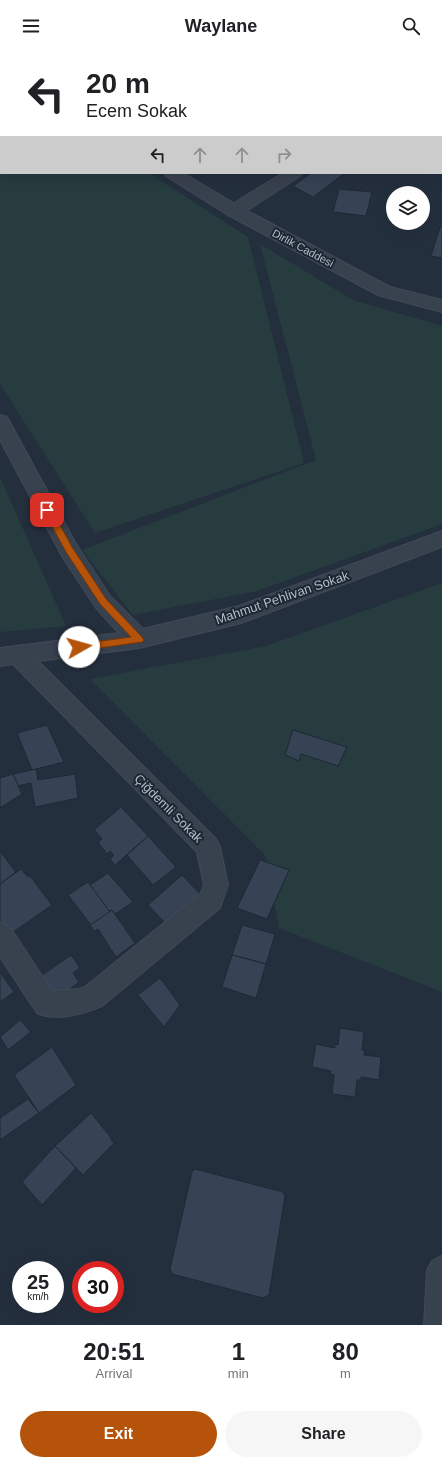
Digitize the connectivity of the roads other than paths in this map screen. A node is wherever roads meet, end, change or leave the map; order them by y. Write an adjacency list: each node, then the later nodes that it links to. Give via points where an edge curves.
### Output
1 (174, 174): 3 (street, Dirlik Caddesi)
2 (292, 174): 3 (street)
3 (234, 211): 4 (street, Dirlik Caddesi, via 384,290)
4 (442, 306)
5 (0, 422): 7 (street, via 73,556 103,602)
6 (442, 539): 7 (street, Mahmut Pehlivan Sokak, via 241,614)
7 (139, 640): 8 (street, Mahmut Pehlivan Sokak)
8 (9, 656): 9 (street, Çiğdemli Sokak, via 208,847 216,886 211,900 93,997 78,1002 46,1004)
9 (0, 935)
10 (442, 1271): 11 (street)
11 (438, 1325)

